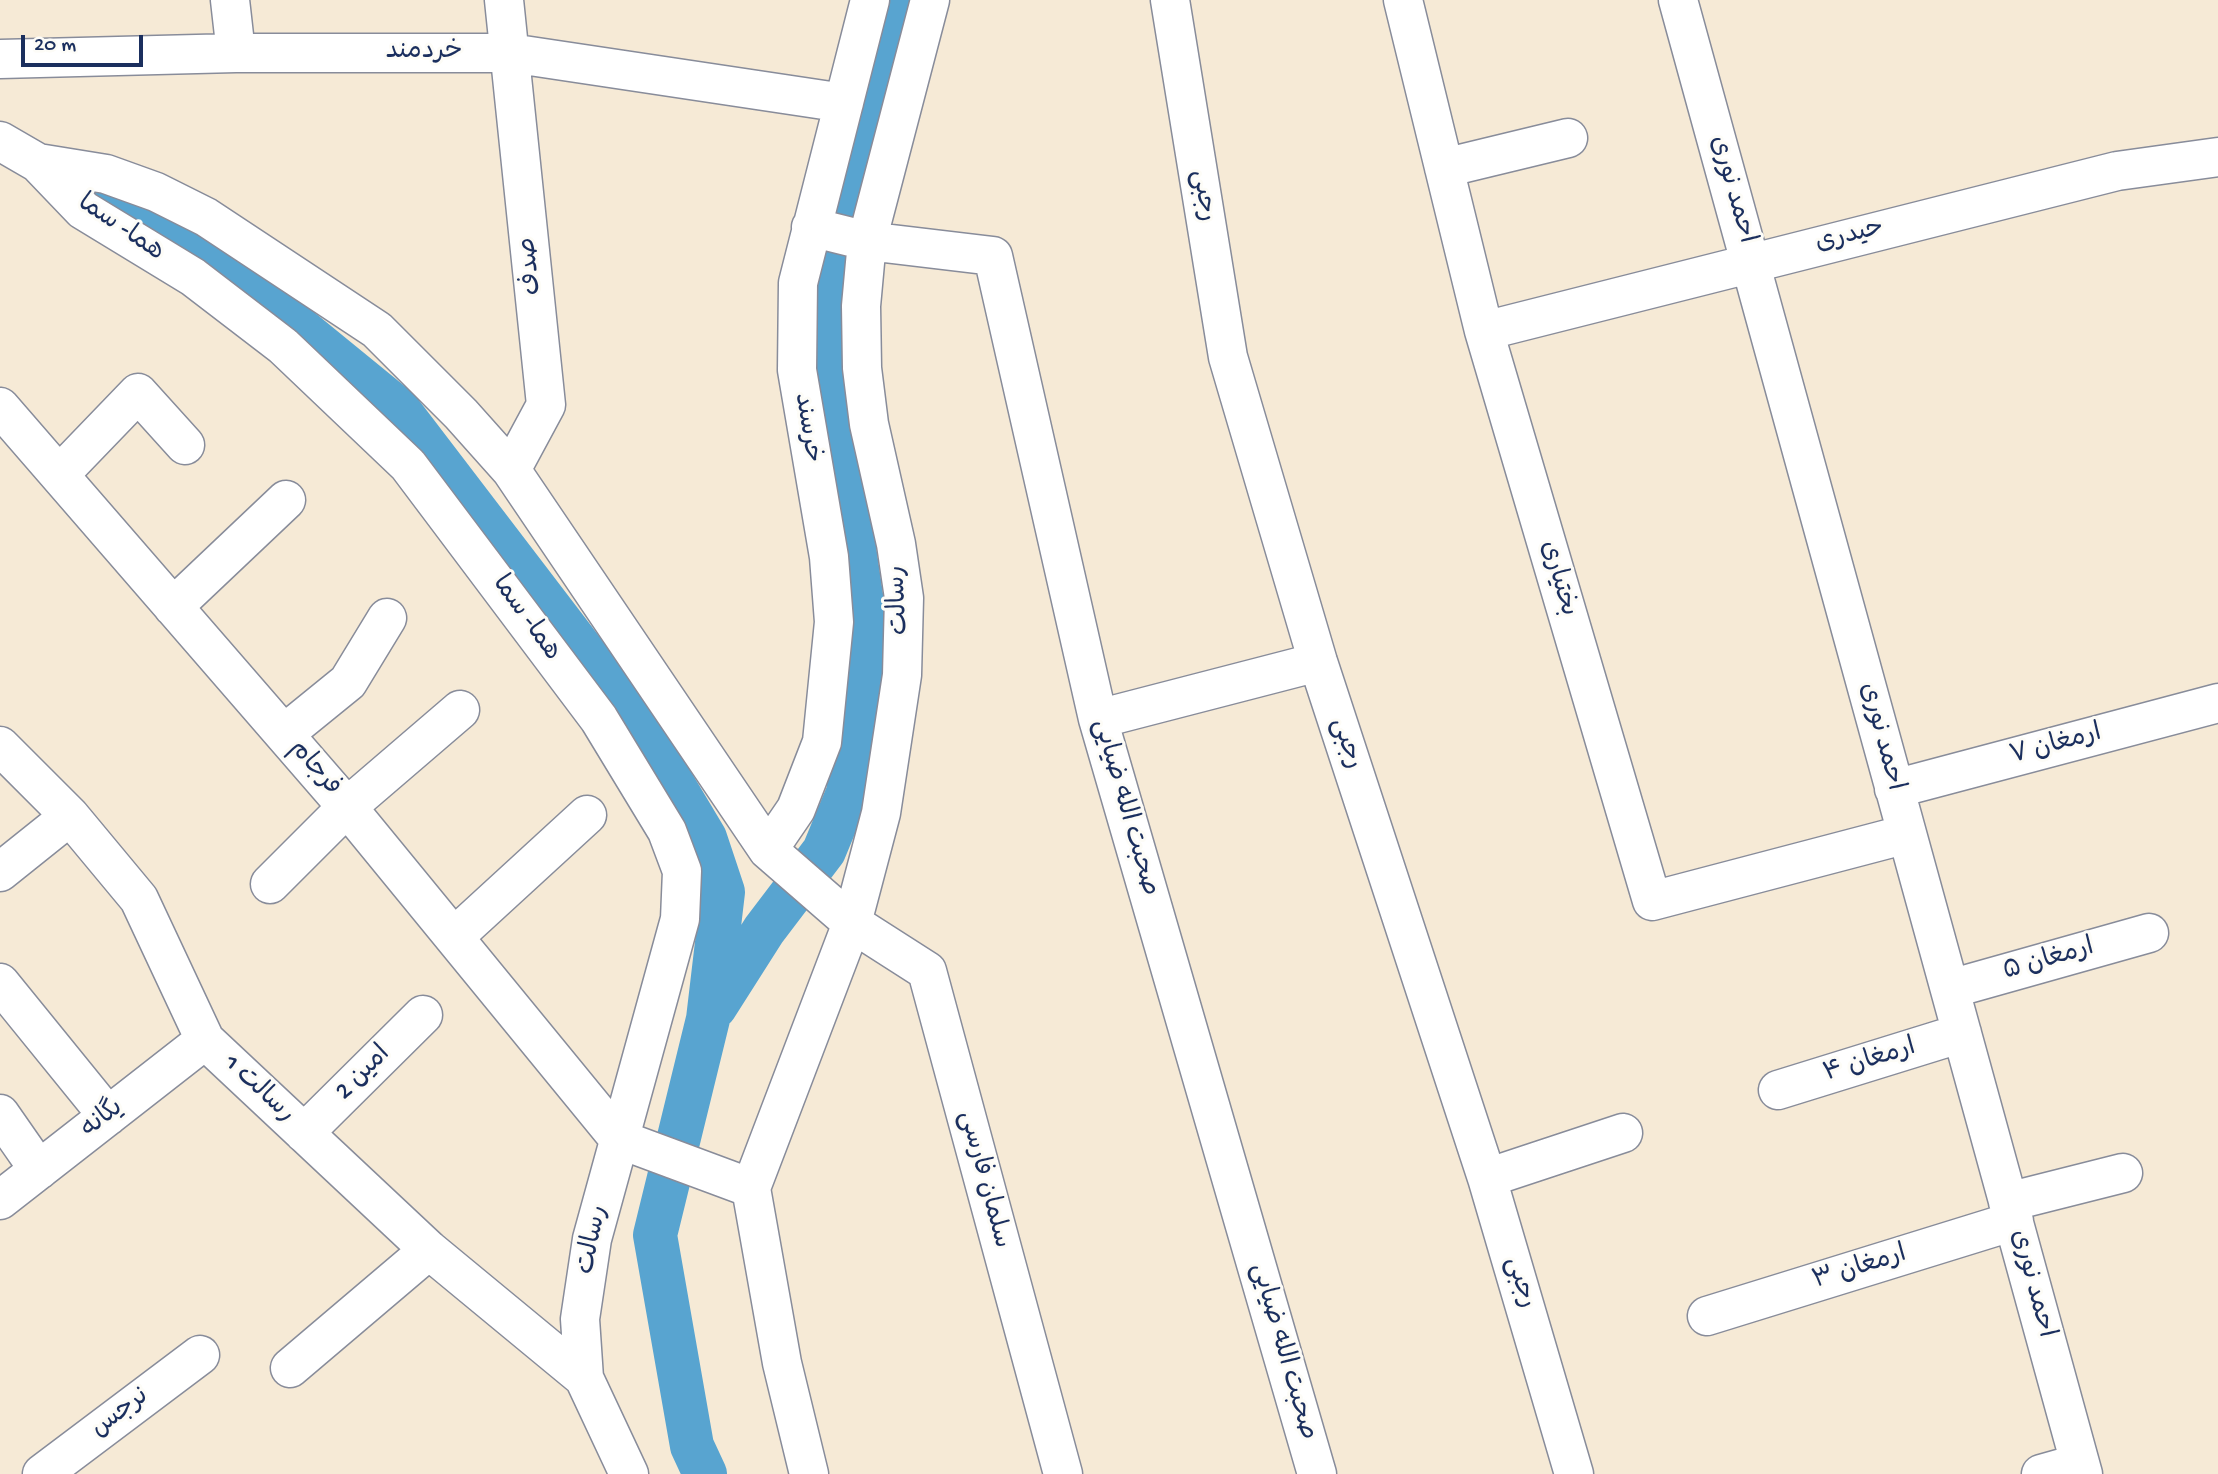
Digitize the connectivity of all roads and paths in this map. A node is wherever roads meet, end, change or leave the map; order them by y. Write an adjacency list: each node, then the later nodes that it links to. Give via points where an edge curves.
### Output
1 (230, 0): 8 (street)
2 (504, 0): 9 (street, صدف)
3 (870, 0): 11 (street, خرسند)
4 (930, 0): 18 (street, رسالت)
5 (1170, 0): 28 (street, رجبی, via 1228,357)
6 (1403, 0): 16 (street, بختیاری)
7 (1678, 0): 19 (street, احمد نوری)
8 (236, 53): 9 (street, خردمند); 10 (street, خردمند)
9 (510, 53): 11 (street, خردمند); 23 (street, صدف, via 546,405)
10 (0, 59)
11 (845, 103): 17 (street, خرسند)
12 (1568, 138): 16 (street)
13 (0, 141): 15 (street)
14 (2218, 157): 19 (street, حیدری, via 2117,171)
15 (38, 163): 23 (street, هما- سما, via 106,174 156,192 255,247 377,330); 55 (street, هما- سما, via 83,210 193,277 283,346 408,465 599,719 667,831 682,871 680,919)
16 (1444, 169): 20 (street, بختیاری)
17 (811, 227): 18 (street); 39 (street, خرسند, via 798,283 797,370 829,557 834,622 822,743 796,809)
18 (867, 241): 31 (street, صحبت الله ضیایی, via 993,256); 42 (street, رسالت, via 862,368 904,598 902,675 881,813)
19 (1751, 261): 20 (street, حیدری); 34 (street, احمد نوری)
20 (1484, 331): 38 (street, بختیاری, via 1653,901)
21 (0, 407): 24 (street, فرجام)
22 (185, 445): 24 (street, via 138,393)
23 (511, 470): 39 (street, هما- سما)
24 (59, 475): 26 (street, فرجام)
25 (286, 500): 26 (street)
26 (173, 607): 32 (street, فرجام)
27 (387, 618): 32 (street, via 348,682)
28 (1318, 662): 31 (street); 58 (street, رجبی)
29 (2218, 703): 34 (street, ارمغان ۷)
30 (460, 710): 35 (street)
31 (1098, 719): 72 (street, صحبت الله ضیایی)
32 (284, 734): 35 (street, فرجام)
33 (0, 746): 37 (street, رسالت 1)
34 (1894, 789): 38 (street, احمد نوری)
35 (347, 807): 41 (street); 44 (street, فرجام)
36 (587, 814): 44 (street)
37 (71, 816): 40 (street); 49 (street, رسالت 1, via 139,898)
38 (1907, 834): 46 (street, احمد نوری)
39 (768, 850): 42 (street, سلمان فارسی)
40 (0, 872)
41 (270, 884)
42 (852, 923): 59 (street, رسالت); 71 (street, سلمان فارسی, via 927,971)
43 (2149, 933): 46 (street, ارمغان ۵)
44 (454, 937): 55 (street, فرجام)
45 (0, 983): 52 (street)
46 (1950, 989): 48 (street, احمد نوری)
47 (424, 1015): 53 (street, امین 2)
48 (1962, 1034): 50 (street, ارمغان ۴); 61 (street, احمد نوری)
49 (205, 1040): 52 (street, یگانه); 53 (street, رسالت 1)
50 (1778, 1090)
51 (0, 1114): 56 (street)
52 (108, 1116): 56 (street, یگانه)
53 (304, 1133): 62 (street, رسالت 1)
54 (1623, 1133): 58 (street)
55 (619, 1139): 59 (street); 66 (street, رسالت, via 592,1239 580,1319)
56 (39, 1170): 60 (street, یگانه)
57 (2123, 1173): 61 (street, ارمغان ۳)
58 (1487, 1178): 73 (street, رجبی)
59 (751, 1188): 70 (street, via 782,1363)
60 (0, 1200)
61 (2011, 1211): 63 (street, ارمغان ۳); 67 (street, احمد نوری)
62 (429, 1250): 65 (street); 66 (street, رسالت 1)
63 (1707, 1316)
64 (200, 1355): 68 (street, نرجس)
65 (290, 1368)
66 (583, 1378): 69 (street, رسالت)
67 (2082, 1468): 74 (street)
68 (42, 1474)
69 (629, 1474)
70 (809, 1474)
71 (1063, 1474)
72 (1317, 1474)
73 (1574, 1474)
74 (2041, 1474)

